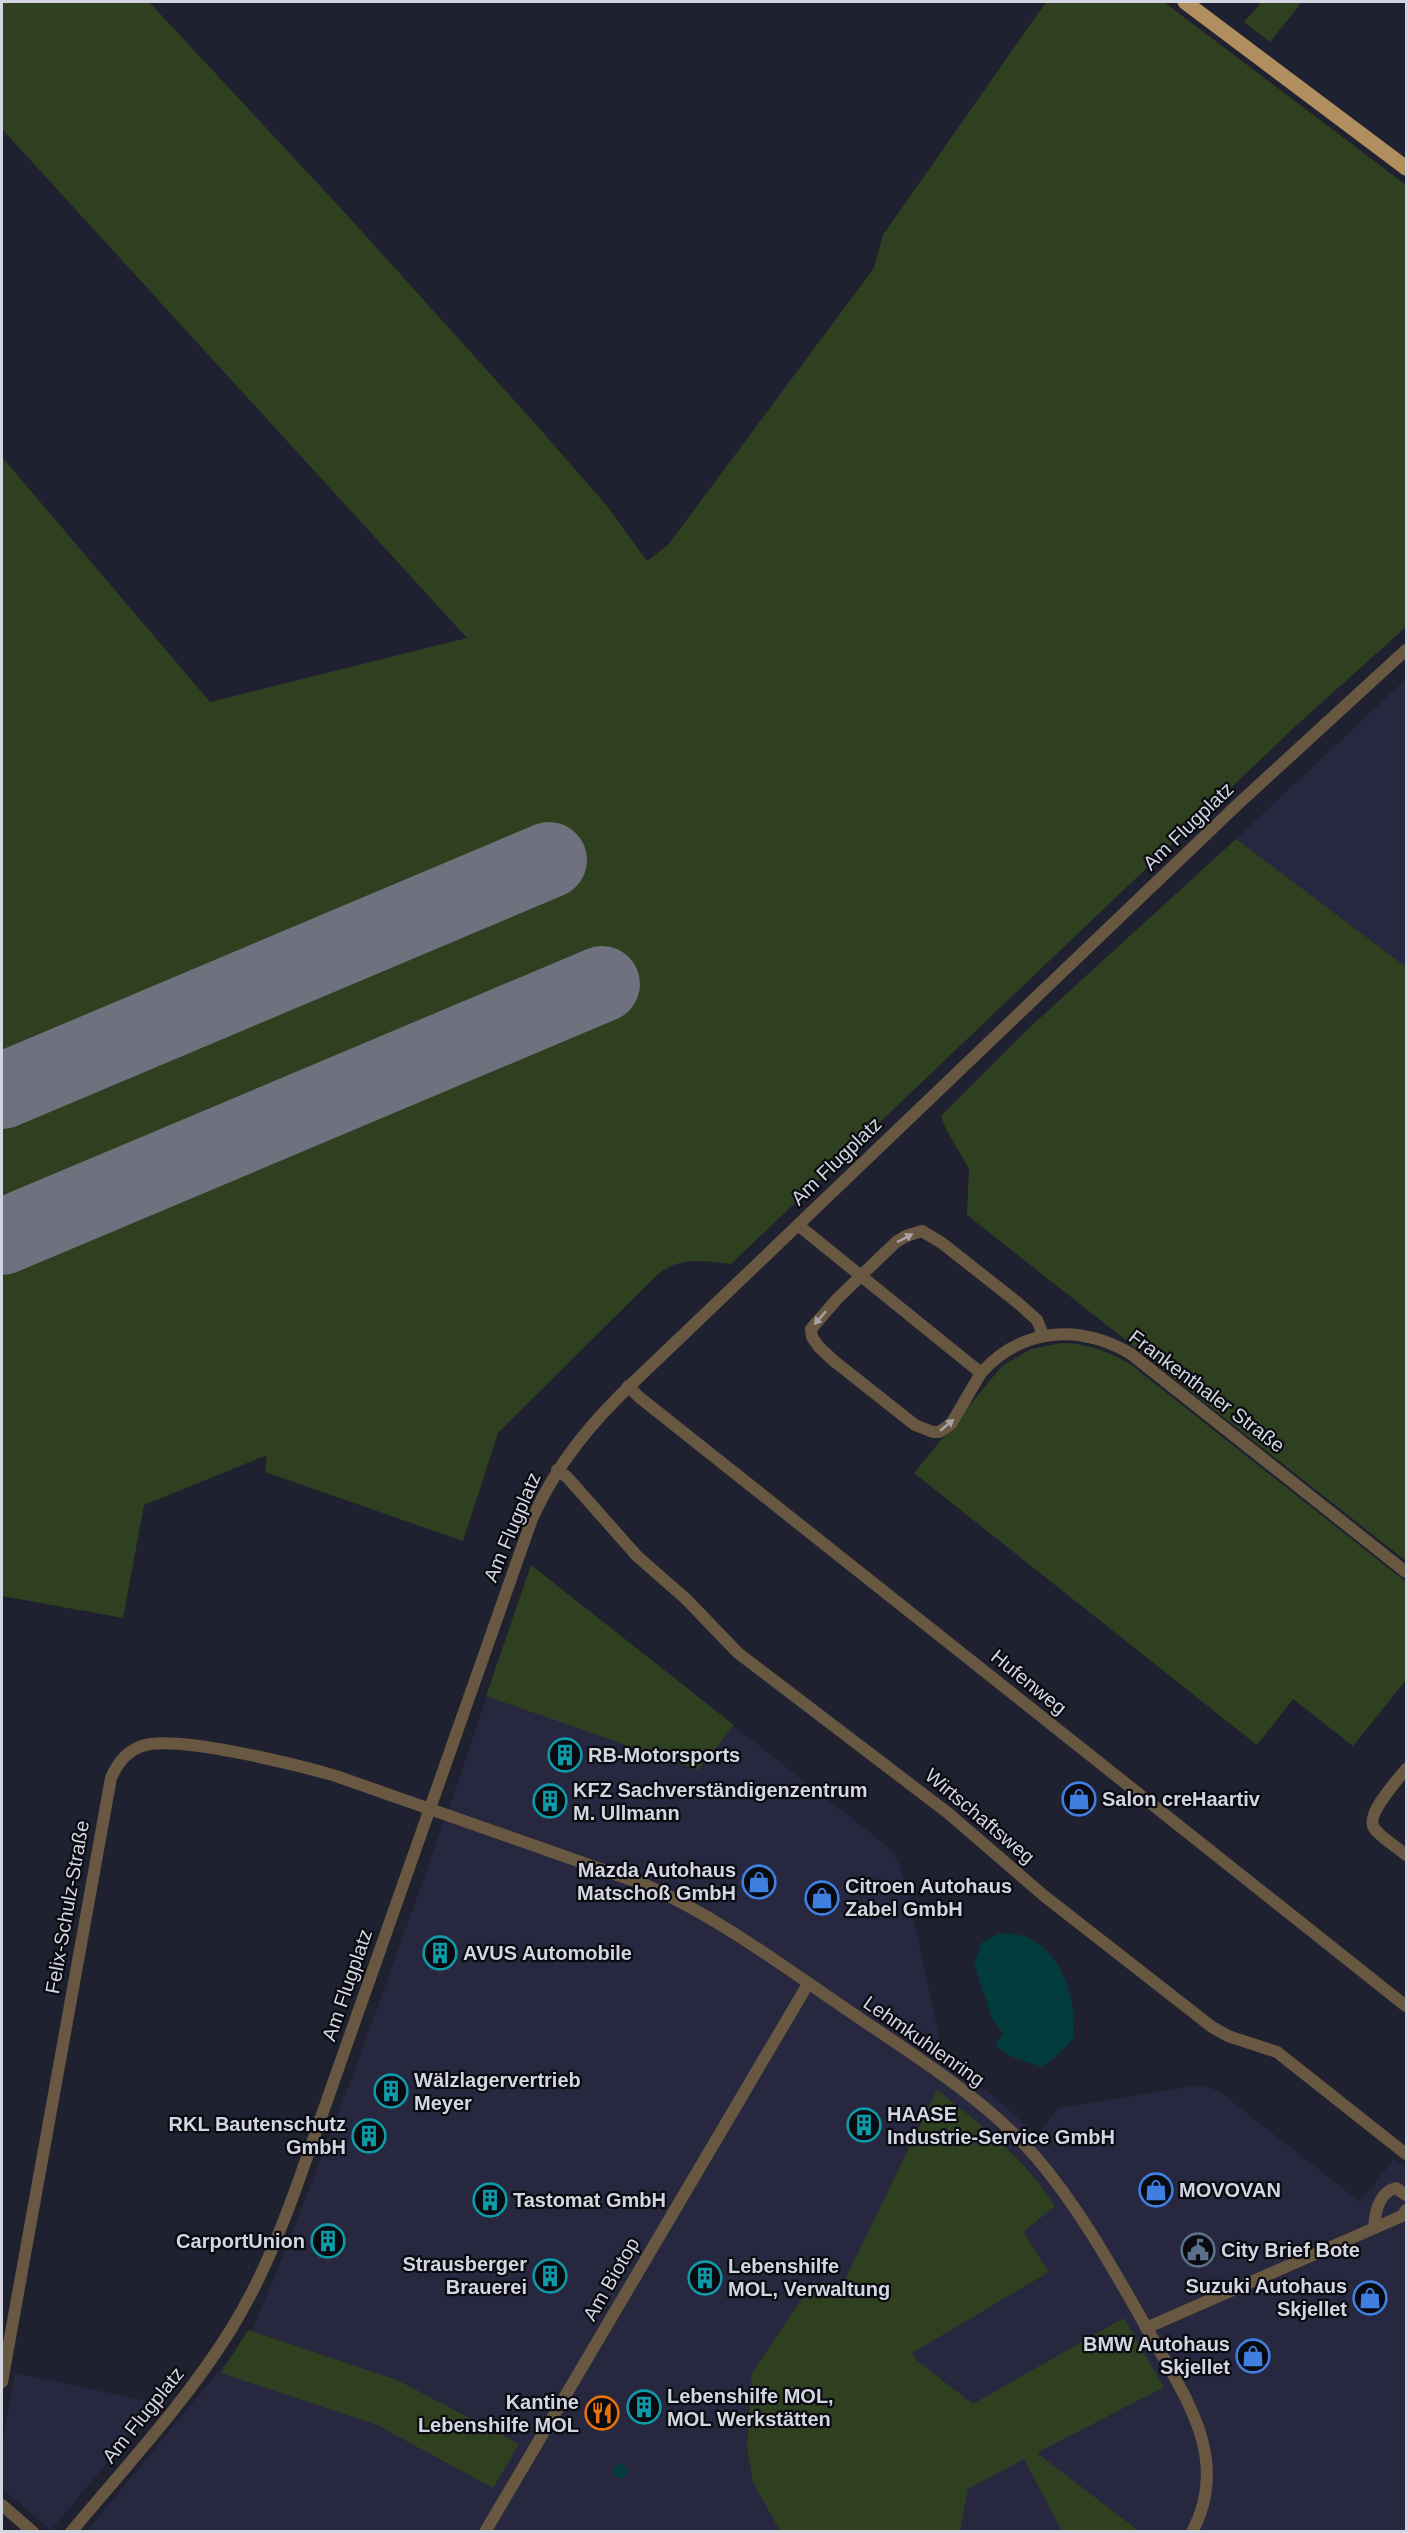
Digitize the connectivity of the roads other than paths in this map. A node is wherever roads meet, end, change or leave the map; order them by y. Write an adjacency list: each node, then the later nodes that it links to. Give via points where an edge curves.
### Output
1 (1185, 2): 2 (main road)
2 (1407, 168)
3 (1407, 650): 4 (street, Am Flugplatz, via 1237,805)
4 (798, 1225): 5 (street); 8 (street, Am Flugplatz)
5 (861, 1277): 6 (street, one-way to 6, via 896,1242 922,1231 1018,1303 1037,1320); 7 (street); 7 (street, Frankenthaler Straße, one-way to 7, via 811,1329 819,1347 834,1361 915,1425 933,1432 951,1424)
6 (1043, 1335): 7 (street, Frankenthaler Straße, via 1009,1349); 10 (street, Frankenthaler Straße, via 1094,1337 1131,1354)
7 (981, 1373)
8 (628, 1386): 9 (street, Am Flugplatz, via 591,1424); 15 (street, Hufenweg)
9 (557, 1470): 12 (street, Am Flugplatz, via 532,1519); 16 (street, Wirtschaftsweg, via 637,1556 759,1671 948,1813 1043,1895 1212,2027 1277,2052)
10 (1407, 1572)
11 (1407, 1769): 13 (street, via 1381,1801 1372,1822)
12 (430, 1808): 14 (street, Lehmkuhlenring, via 614,1872 673,1897); 21 (street, Felix-Schulz-Straße, via 312,1769 177,1743 143,1745 119,1763 109,1787); 24 (street, Am Flugplatz, via 297,2187 260,2275 230,2331 188,2392)
13 (1407, 1855)
14 (808, 1984): 20 (street, Lehmkuhlenring, via 945,2077 1014,2134 1079,2213); 25 (street, Am Biotop)
15 (1407, 2006)
16 (1407, 2154)
17 (1407, 2195): 19 (street, via 1396,2188 1383,2195)
18 (1407, 2210): 19 (street)
19 (1374, 2228): 20 (street)
20 (1146, 2328): 26 (street, Lehmkuhlenring, via 1185,2395 1203,2439 1206,2481 1202,2508)
21 (2, 2382)
22 (2, 2505): 23 (street)
23 (33, 2532)
24 (71, 2532)
25 (485, 2532)
26 (1192, 2532)

